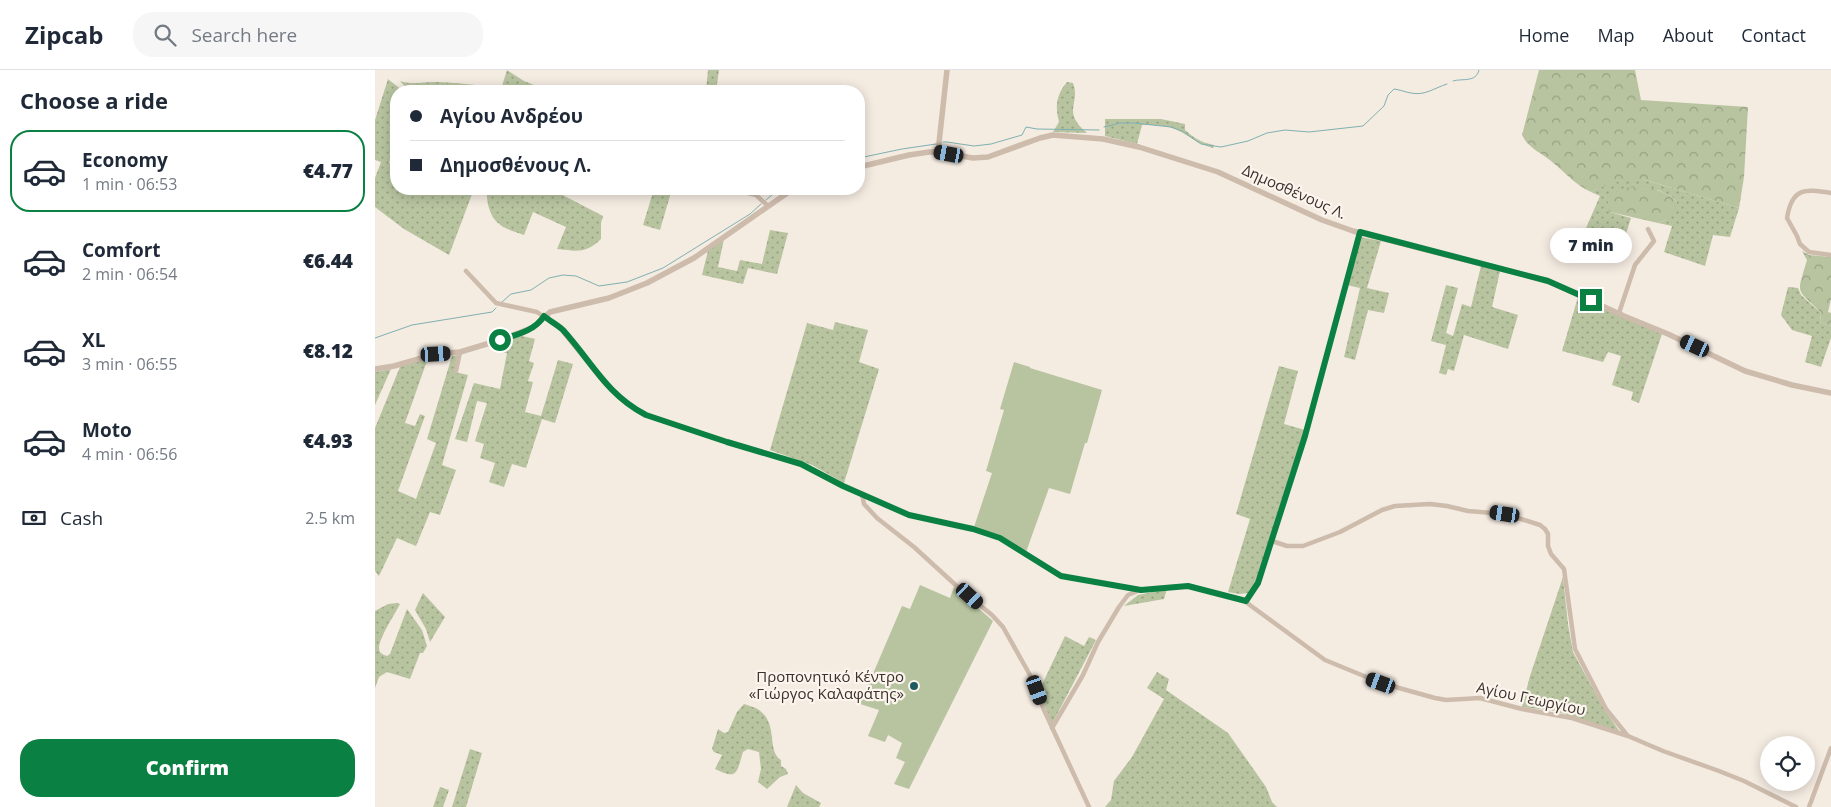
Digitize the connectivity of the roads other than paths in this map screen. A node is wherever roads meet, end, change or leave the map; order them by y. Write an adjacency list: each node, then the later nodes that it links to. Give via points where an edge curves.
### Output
1 (947, 70): 2 (street)
2 (938, 152): 3 (street, Δημοσθένους Λ.); 9 (street, Δημοσθένους Λ., via 988,157 1053,135 1103,139 1218,172 1321,220)
3 (865, 165)
4 (1831, 192): 10 (street, via 1800,192 1791,201 1787,218 1800,244 1809,252)
5 (756, 195): 7 (street)
6 (784, 195): 7 (street)
7 (768, 206): 13 (street, via 661,276 609,298)
8 (1648, 229): 12 (street, via 1654,241 1635,265)
9 (1360, 232): 12 (street, Δημοσθένους Λ., via 1548,281); 19 (street, via 1308,427)
10 (1831, 255)
11 (466, 271): 13 (street, Αγίου Γεωργίου, via 495,303)
12 (1619, 313): 17 (street, Δημοσθένους Λ., via 1745,370)
13 (544, 316): 14 (street, via 534,327); 18 (street, Αγίου Γεωργίου, via 561,329 603,382 635,409 801,464)
14 (460, 352): 15 (street); 16 (street)
15 (375, 368)
16 (456, 371)
17 (1831, 393)
18 (862, 494): 20 (street, Αγίου Γεωργίου, via 909,515 1000,538 1061,576); 22 (street, via 864,504 877,518 1003,628 1030,675)
19 (1272, 541): 21 (street, via 1258,583); 23 (street, via 1287,546 1303,546 1395,506 1447,506 1505,514 1540,525 1548,534 1547,546 1551,554 1564,568 1575,649 1606,709)
20 (1141, 590): 21 (street, Αγίου Γεωργίου, via 1188,586); 22 (street, via 1128,595 1119,607)
21 (1246, 601): 23 (street, Αγίου Γεωργίου, via 1325,660 1381,683 1446,700 1479,698 1556,714)
22 (1052, 728): 25 (street)
23 (1628, 736): 26 (street, Αγίου Γεωργίου, via 1744,781)
24 (1831, 748): 27 (street)
25 (1089, 807)
26 (1796, 807)
27 (1809, 807)

